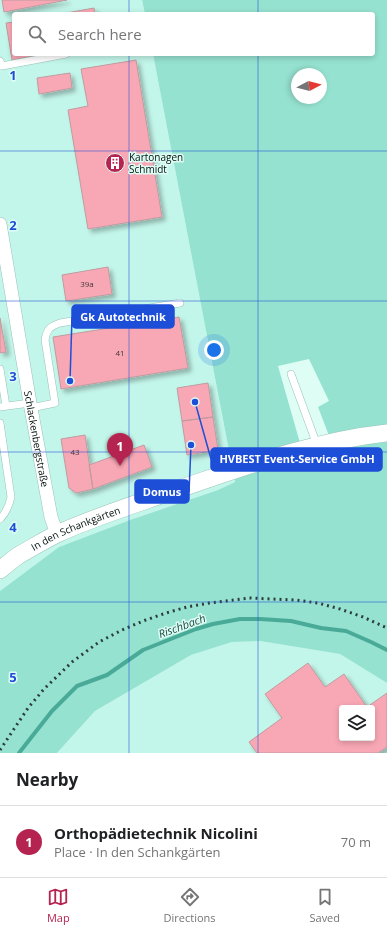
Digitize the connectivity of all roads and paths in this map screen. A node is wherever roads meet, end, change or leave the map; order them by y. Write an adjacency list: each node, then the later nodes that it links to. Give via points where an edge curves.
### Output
1 (55, 56): 2 (lane, via 2,66)
2 (0, 61)
3 (0, 224): 7 (street, Schlackenbergstraße)
4 (180, 303): 7 (lane, via 52,326 46,331 45,340 55,403)
5 (0, 369): 8 (lane)
6 (291, 374): 11 (lane)
7 (30, 405): 8 (lane); 13 (street, Schlackenbergstraße)
8 (3, 407)
9 (0, 423): 12 (lane, via 11,497 7,510)
10 (387, 432): 11 (street, In den Schankgärten)
11 (317, 445): 13 (street, In den Schankgärten, via 210,478)
12 (0, 519)
13 (57, 534): 14 (street, In den Schankgärten, via 18,556)
14 (0, 570)

